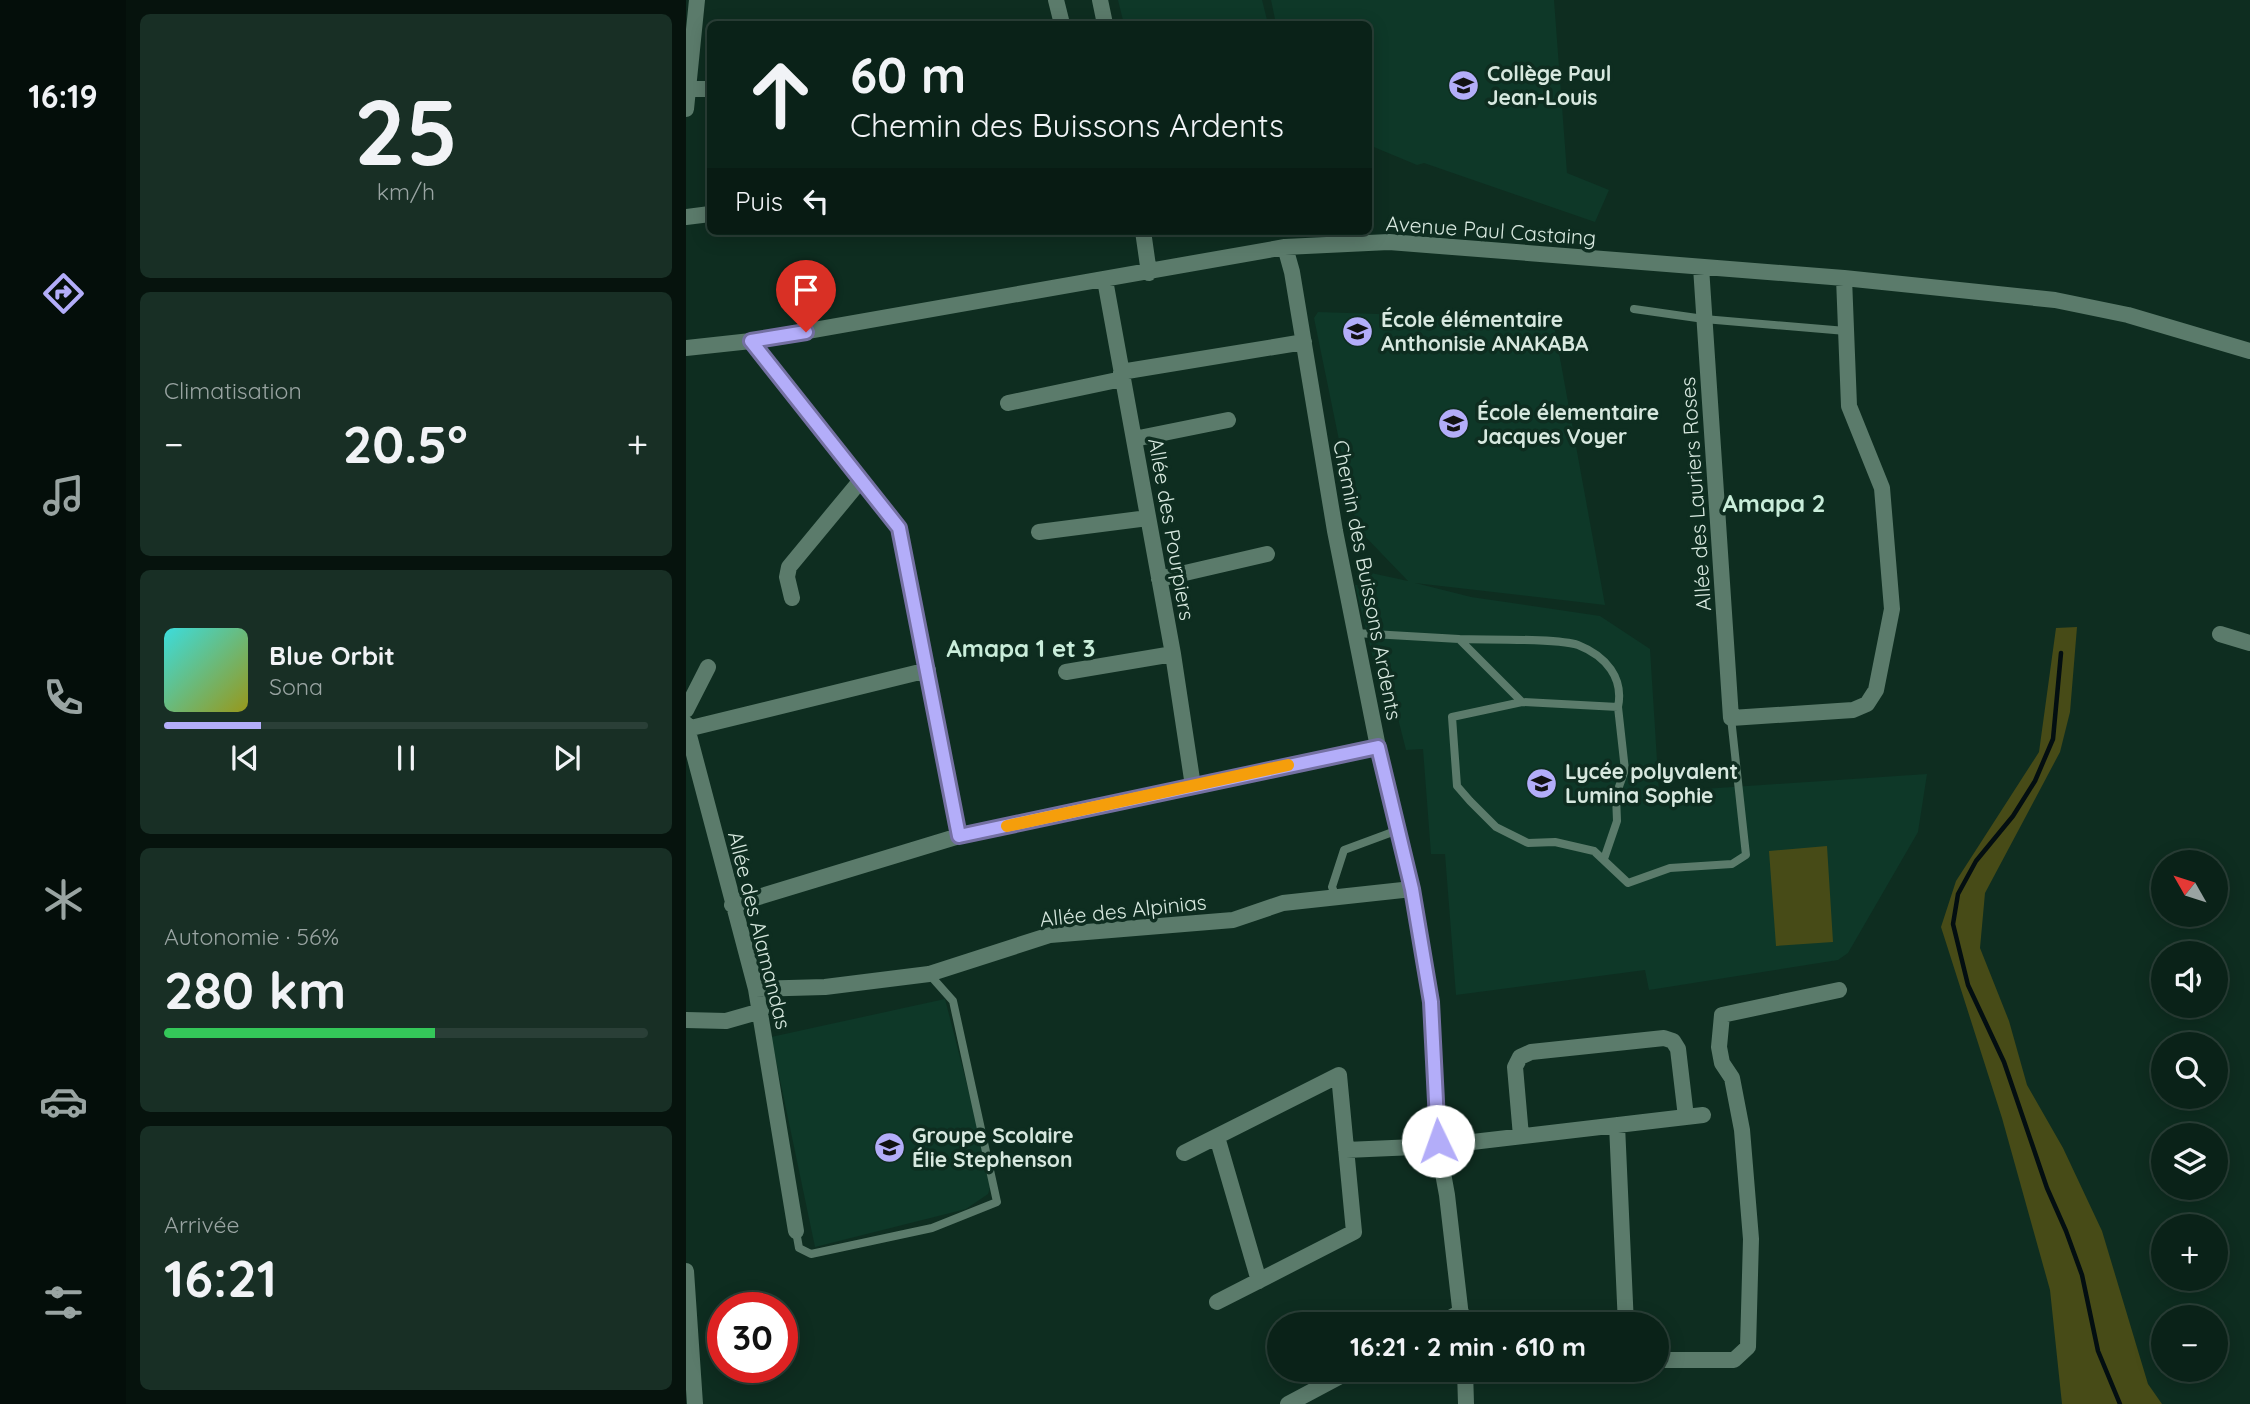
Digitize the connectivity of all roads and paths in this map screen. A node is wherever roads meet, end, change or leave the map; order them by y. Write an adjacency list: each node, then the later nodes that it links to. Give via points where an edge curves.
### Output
1 (697, 0): 6 (street)
2 (1056, 0): 4 (street)
3 (1100, 0): 5 (street)
4 (1061, 21)
5 (1104, 21)
6 (689, 89): 7 (street); 8 (street)
7 (707, 89)
8 (686, 109)
9 (707, 214): 10 (street)
10 (686, 217)
11 (1144, 235): 14 (street)
12 (1286, 247): 13 (street, Avenue Paul Castaing, via 1434,244); 14 (street, Avenue Paul Castaing); 21 (street, Chemin des Buissons Ardents)
13 (1700, 267): 15 (street, Avenue Paul Castaing); 18 (street, Allée des Lauriers Roses)
14 (1149, 272): 16 (street, Avenue Paul Castaing)
15 (1844, 278): 19 (street); 23 (street, Avenue Paul Castaing, via 2055,300 2128,314)
16 (1105, 280): 20 (street, Avenue Paul Castaing); 24 (street, Allée des Pourpiers)
17 (1634, 309): 18 (lane)
18 (1704, 319): 19 (lane); 45 (street, Allée des Lauriers Roses)
19 (1846, 331): 45 (street, via 1849,406 1879,478 1884,502 1892,609 1876,690 1867,704 1853,710)
20 (751, 341): 22 (street, Avenue Paul Castaing); 28 (street)
21 (1304, 341): 24 (street); 34 (street, Chemin des Buissons Ardents)
22 (686, 348)
23 (2250, 351)
24 (1121, 376): 25 (street); 27 (street, Allée des Pourpiers)
25 (1008, 403)
26 (1228, 420): 27 (street)
27 (1134, 439): 29 (street, Allée des Pourpiers)
28 (861, 480): 33 (street, via 789,567); 40 (street, via 899,528)
29 (1148, 518): 30 (street); 32 (street, Allée des Pourpiers)
30 (1040, 533)
31 (1267, 554): 32 (street)
32 (1159, 579): 38 (street, Allée des Pourpiers)
33 (792, 598)
34 (1355, 633): 36 (lane); 47 (street, Chemin des Buissons Ardents)
35 (2220, 634): 37 (street)
36 (1459, 639): 42 (lane); 43 (lane, via 1576,644 1612,667 1619,687)
37 (2250, 643)
38 (1173, 654): 41 (street); 48 (street, Allée des Pourpiers)
39 (708, 667): 44 (street)
40 (928, 670): 46 (street); 50 (street)
41 (1066, 671)
42 (1522, 702): 43 (lane); 51 (lane, via 1452,717 1457,786 1496,827 1528,843 1555,842 1594,851)
43 (1618, 707): 51 (lane, via 1625,770 1616,795 1617,821)
44 (686, 710)
45 (1731, 718): 51 (lane, via 1746,855 1732,864 1670,868 1628,883)
46 (687, 726): 54 (street, Allée des Alamandas)
47 (1378, 747): 48 (street); 49 (street, Chemin des Buissons Ardents)
48 (1193, 786): 50 (street)
49 (1398, 830): 52 (street, Chemin des Buissons Ardents); 53 (lane, via 1344,850 1332,887)
50 (959, 836): 54 (street)
51 (1604, 859)
52 (1412, 889): 53 (street, Allée des Alpinias); 65 (street, Chemin des Buissons Ardents, via 1431,1002)
53 (1336, 897): 55 (street, Allée des Alpinias, via 1283,903 1233,920 1050,935)
54 (732, 905): 56 (street, Allée des Alamandas)
55 (929, 974): 56 (street, Allée des Alpinias, via 825,987); 68 (lane, via 953,1001 997,1202 932,1228 811,1254 799,1248)
56 (756, 989): 58 (street, Allée des Alamandas)
57 (1839, 990): 74 (street, via 1722,1015 1719,1047 1732,1078 1742,1130 1751,1239 1748,1347 1734,1360)
58 (761, 1011): 59 (street, via 726,1021); 68 (street, Allée des Alamandas)
59 (686, 1020)
60 (1703, 1115): 61 (street)
61 (1686, 1117): 62 (street); 63 (street, via 1678,1049 1673,1041 1664,1038 1531,1052 1520,1057 1515,1067)
62 (1617, 1125): 63 (street); 73 (street)
63 (1521, 1136): 65 (street)
64 (1217, 1137): 66 (street, via 1339,1075); 67 (street); 70 (street)
65 (1438, 1146): 66 (street); 72 (street, Chemin des Buissons Ardents)
66 (1346, 1150): 70 (street, via 1354,1232)
67 (1184, 1153)
68 (796, 1231)
69 (686, 1271): 78 (street)
70 (1259, 1281): 71 (street)
71 (1217, 1302)
72 (1461, 1312)
73 (1625, 1312)
74 (1669, 1360)
75 (1336, 1382): 77 (street)
76 (1465, 1382): 80 (street)
77 (1316, 1397): 79 (street)
78 (695, 1404)
79 (1289, 1404)
80 (1466, 1404)

